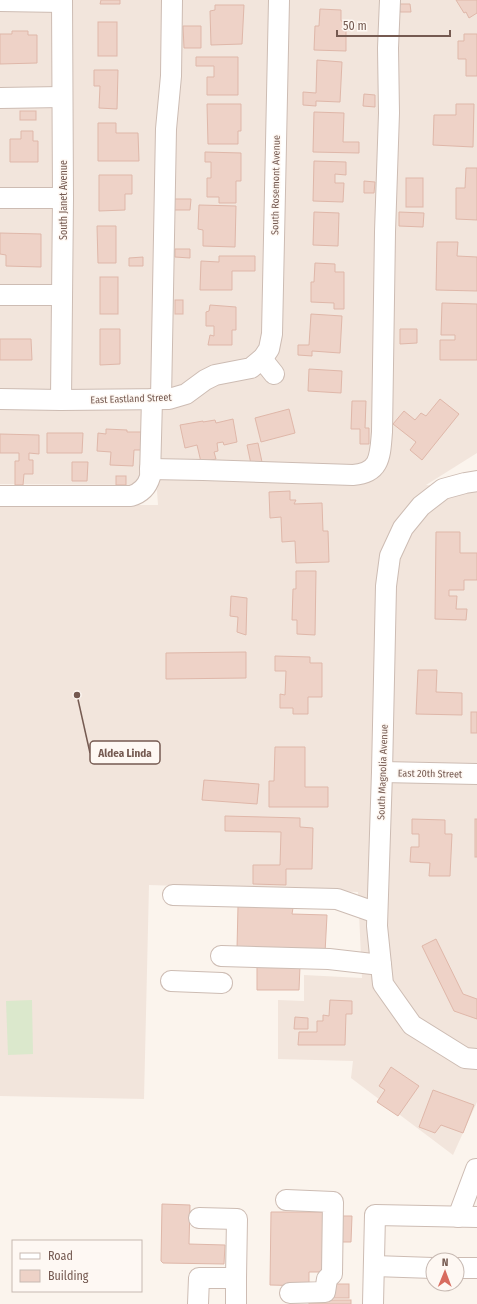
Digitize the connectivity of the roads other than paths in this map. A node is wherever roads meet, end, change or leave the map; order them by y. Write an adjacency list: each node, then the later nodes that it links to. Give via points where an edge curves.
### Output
1 (172, 0): 14 (street)
2 (279, 0): 12 (street, South Rosemont Avenue, via 272,334)
3 (390, 0): 16 (street, via 382,432 376,466 353,475)
4 (0, 1): 5 (street)
5 (62, 1): 6 (street, South Janet Avenue)
6 (62, 97): 7 (street); 9 (street, South Janet Avenue)
7 (0, 98)
8 (0, 198): 9 (street)
9 (63, 198): 11 (street, South Janet Avenue)
10 (0, 295): 11 (street)
11 (62, 295): 15 (street, South Janet Avenue)
12 (263, 366): 14 (street, East Eastland Street, via 216,375 186,394 169,399)
13 (0, 399): 15 (street, East Eastland Street)
14 (157, 399): 15 (street, East Eastland Street); 16 (street)
15 (61, 400)
16 (150, 469): 18 (street, via 148,484 139,494 131,496)
17 (477, 481): 19 (street, South Magnolia Avenue, via 443,489 421,506 403,528 390,556 386,586)
18 (0, 496)
19 (382, 772): 20 (street, East 20th Street); 22 (street, South Magnolia Avenue)
20 (477, 774)
21 (173, 895): 22 (street, via 337,899)
22 (377, 913): 24 (street, South Magnolia Avenue)
23 (221, 956): 24 (street, via 329,959)
24 (381, 965): 27 (street, South Magnolia Avenue, via 383,984 412,1026 465,1058)
25 (171, 981): 26 (street)
26 (222, 983)
27 (477, 1059)
28 (477, 1169): 30 (street)
29 (286, 1200): 37 (street, via 333,1202 332,1274 327,1279 326,1292)
30 (468, 1217): 32 (street, via 375,1215)
31 (199, 1218): 36 (street, via 236,1219)
32 (374, 1266): 33 (street); 40 (street)
33 (425, 1268)
34 (465, 1268): 35 (street)
35 (477, 1268)
36 (236, 1278): 38 (street, via 199,1278); 39 (street)
37 (290, 1293)
38 (198, 1304)
39 (236, 1304)
40 (373, 1304)

